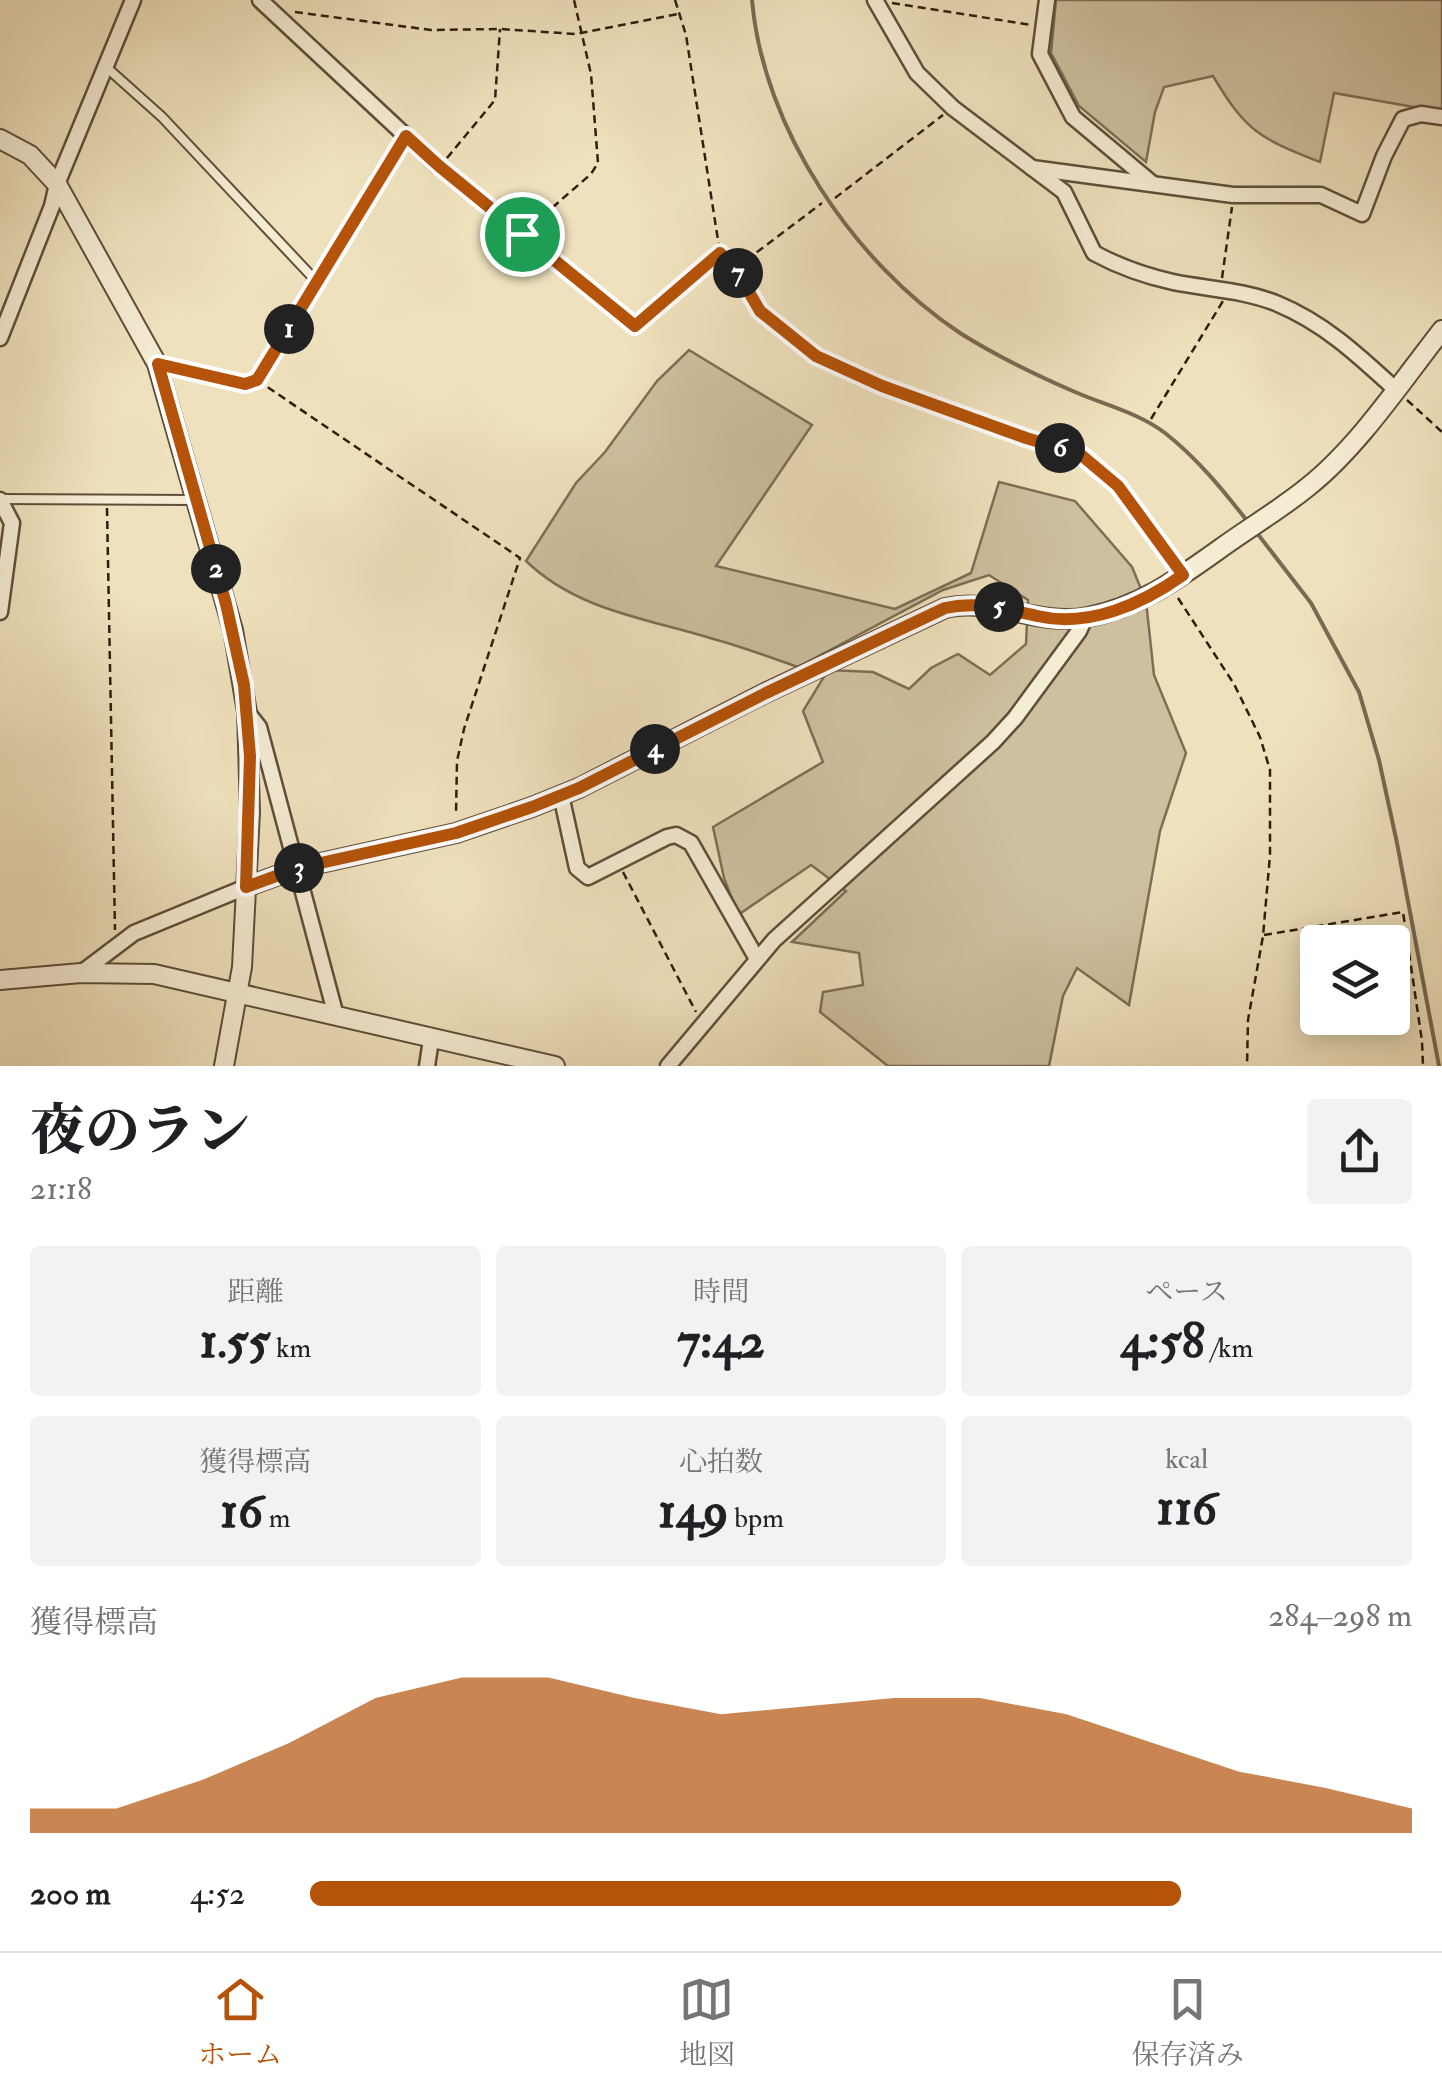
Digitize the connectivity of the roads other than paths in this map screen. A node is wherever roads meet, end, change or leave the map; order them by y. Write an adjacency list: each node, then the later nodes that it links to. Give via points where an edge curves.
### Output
1 (133, 0): 5 (street)
2 (875, 0): 9 (street, via 917,73)
3 (1047, 0): 11 (street, via 1040,54 1073,117)
4 (265, 4): 8 (street)
5 (105, 66): 10 (street); 12 (lane, via 162,116)
6 (1442, 117): 11 (street, via 1403,118 1362,214 1321,196 1233,196)
7 (0, 138): 10 (street, via 30,155)
8 (438, 166)
9 (1032, 168): 11 (street); 15 (street, via 1064,192 1094,253 1170,281 1274,302 1346,345)
10 (58, 184): 14 (street); 17 (street, via 158,364)
11 (1154, 184)
12 (318, 282)
13 (1442, 330): 15 (street)
14 (0, 338)
15 (1395, 389): 19 (street, via 1310,486 1178,579 1137,602)
16 (0, 500): 17 (lane); 18 (street, via 12,523)
17 (197, 500): 20 (street, via 233,630)
18 (0, 612)
19 (1085, 618): 21 (street, via 990,606 945,608); 24 (street, via 992,742)
20 (247, 712): 22 (street, via 259,728); 23 (street)
21 (561, 795): 22 (street, via 456,833); 24 (street, via 578,868 588,877 676,835 691,844)
22 (298, 868): 23 (street); 28 (street)
23 (246, 887): 25 (street, via 134,933); 27 (street)
24 (757, 960): 33 (street)
25 (81, 973): 26 (street); 27 (street, via 154,974)
26 (0, 980)
27 (239, 992): 28 (street); 30 (street)
28 (336, 1016): 29 (street)
29 (431, 1040): 31 (street); 32 (street)
30 (224, 1066)
31 (427, 1066)
32 (555, 1066)
33 (668, 1066)

